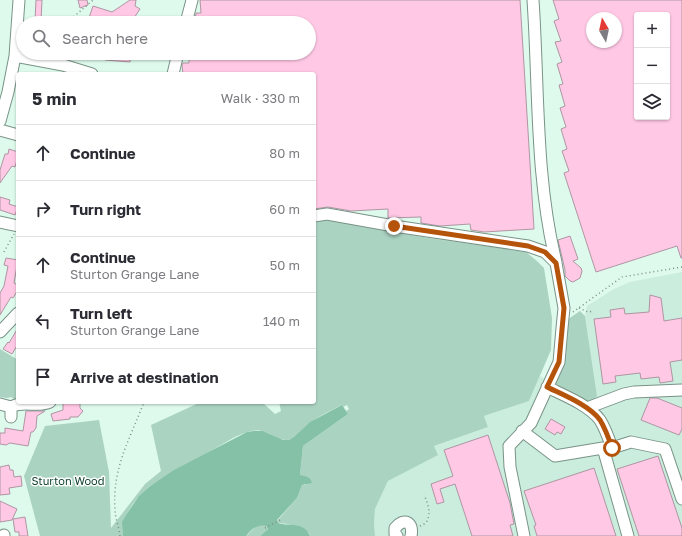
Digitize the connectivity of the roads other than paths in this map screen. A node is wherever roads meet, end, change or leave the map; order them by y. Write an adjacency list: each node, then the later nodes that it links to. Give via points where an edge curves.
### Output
1 (19, 0): 4 (street)
2 (192, 0): 5 (street)
3 (534, 0): 18 (street, via 542,174)
4 (18, 16)
5 (188, 16)
6 (16, 42): 7 (street)
7 (15, 56): 12 (street)
8 (36, 60): 10 (street)
9 (176, 60): 11 (street)
10 (86, 72)
11 (173, 72)
12 (0, 120)
13 (0, 130): 14 (street)
14 (16, 135)
15 (316, 216): 18 (street, via 327,214 528,246 545,252)
16 (0, 222): 17 (street)
17 (16, 230)
18 (556, 263): 21 (street, via 564,308 559,362)
19 (16, 318): 20 (street)
20 (0, 332)
21 (547, 387): 25 (street); 26 (street, via 531,423)
22 (682, 390): 25 (street, via 629,393)
23 (0, 404): 24 (street, via 11,412)
24 (17, 404)
25 (587, 408): 27 (street, via 599,419 608,437)
26 (522, 432): 27 (street, via 555,456); 31 (street, via 509,446 510,467)
27 (607, 448): 28 (street, via 631,442 665,449); 32 (street)
28 (682, 499)
29 (411, 532): 30 (street, via 409,524 404,522 395,528)
30 (397, 536)
31 (524, 536)
32 (628, 536)

